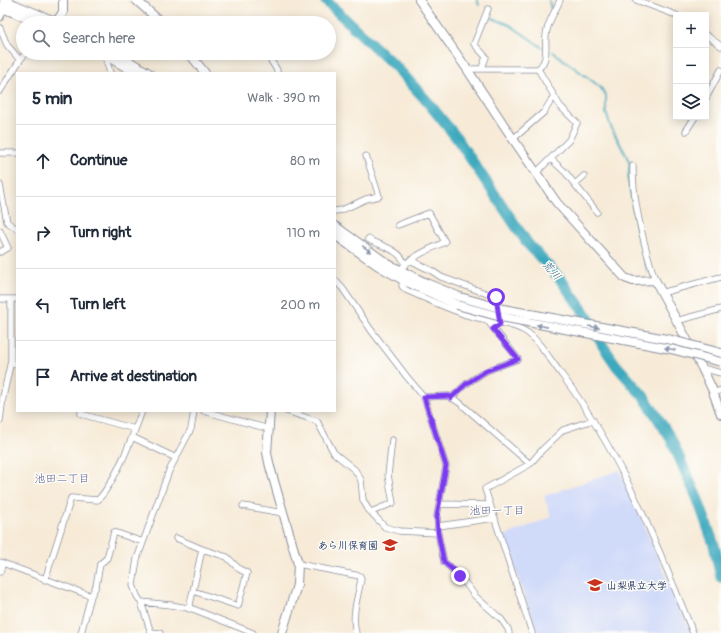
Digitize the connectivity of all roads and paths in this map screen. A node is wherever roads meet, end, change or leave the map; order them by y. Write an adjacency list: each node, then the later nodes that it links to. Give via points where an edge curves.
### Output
1 (63, 0): 11 (street, via 64,12)
2 (136, 0): 12 (street)
3 (419, 0): 25 (street)
4 (560, 0): 26 (street, via 546,30 544,65)
5 (636, 0): 8 (street)
6 (5, 3): 9 (street); 10 (street); 13 (street)
7 (488, 9): 24 (street, via 474,44 486,57)
8 (673, 14)
9 (28, 16)
10 (39, 16)
11 (61, 16)
12 (154, 16)
13 (0, 18)
14 (0, 28): 17 (street, via 7,45)
15 (709, 37): 16 (street)
16 (721, 46)
17 (16, 55)
18 (20, 60): 33 (street)
19 (105, 60): 28 (street)
20 (113, 60): 29 (street)
21 (127, 60): 30 (street)
22 (195, 60): 31 (street)
23 (271, 60): 32 (street)
24 (482, 68): 25 (street); 26 (street)
25 (467, 69): 38 (street)
26 (538, 69): 35 (street)
27 (721, 70): 34 (street)
28 (110, 72)
29 (134, 72)
30 (147, 72)
31 (204, 72)
32 (277, 72)
33 (0, 91)
34 (709, 92)
35 (554, 96): 38 (street, via 544,112); 42 (street, via 577,123 569,140)
36 (693, 120): 37 (street)
37 (686, 131)
38 (512, 139): 44 (street)
39 (0, 153): 40 (street)
40 (16, 153)
41 (366, 156): 49 (street, via 380,196)
42 (551, 159): 44 (street); 46 (street)
43 (633, 166): 64 (street, via 644,244)
44 (536, 174): 64 (street, via 557,203 625,278 633,281)
45 (584, 176): 46 (street)
46 (574, 184): 50 (street)
47 (0, 186): 48 (street)
48 (1, 193): 52 (street)
49 (336, 211)
50 (597, 212)
51 (0, 221): 52 (street)
52 (7, 222): 55 (street)
53 (398, 225): 60 (street, via 429,213 445,242)
54 (336, 227): 61 (street, one-way to 61, via 388,264)
55 (16, 228)
56 (0, 231): 59 (street, via 8,248)
57 (336, 236): 63 (street, via 376,265)
58 (368, 239): 61 (street, via 399,254 404,259)
59 (0, 252)
60 (410, 260): 61 (street); 73 (street, via 441,277 496,297)
61 (403, 268): 69 (street)
62 (721, 277): 66 (street)
63 (403, 280): 69 (street); 71 (street, via 402,286 406,290 446,308)
64 (655, 280): 66 (street)
65 (336, 281): 83 (street)
66 (661, 293): 72 (street)
67 (0, 299): 68 (street)
68 (14, 300): 75 (street)
69 (459, 301): 76 (street, one-way to 76, bridge, via 672,340); 77 (street, one-way to 69, bridge, via 671,349 501,318)
70 (721, 309): 72 (street)
71 (486, 320): 73 (street); 74 (street)
72 (676, 321): 80 (street)
73 (500, 324): 74 (street); 92 (street, via 518,327 537,342)
74 (493, 329): 84 (street, via 518,359 486,371)
75 (14, 332): 78 (street)
76 (721, 353)
77 (721, 362)
78 (10, 364): 79 (street); 93 (street)
79 (16, 364)
80 (702, 368): 81 (street); 82 (street)
81 (721, 373)
82 (717, 392): 91 (street)
83 (424, 397): 84 (street); 100 (street, via 446,466)
84 (451, 398): 99 (street, via 460,402)
85 (81, 412): 94 (street)
86 (142, 412): 94 (street)
87 (194, 412): 98 (street, via 191,429)
88 (207, 412): 95 (street)
89 (270, 412): 95 (street)
90 (289, 412): 103 (street, via 318,421 334,453 355,470 360,480 363,500)
91 (721, 414)
92 (593, 420): 99 (street, via 563,430); 126 (street, via 633,491 661,552)
93 (0, 421)
94 (135, 429): 96 (street)
95 (268, 430): 104 (street, via 267,453)
96 (132, 437): 98 (street); 113 (street, via 108,490 98,500 70,498)
97 (392, 440): 103 (street, via 388,475 393,503)
98 (176, 458): 108 (street)
99 (530, 464): 101 (street, via 485,489)
100 (439, 504): 101 (street); 106 (street)
101 (490, 505): 105 (street)
102 (243, 506): 104 (street)
103 (371, 512): 106 (street, via 385,527 399,531)
104 (283, 513): 111 (street)
105 (495, 518): 106 (street); 125 (street)
106 (438, 530): 124 (street, via 444,562 460,576 475,596 501,619)
107 (176, 538): 109 (street)
108 (143, 542): 115 (street, via 114,532 107,558 100,564 96,586); 116 (street, via 133,585)
109 (202, 549): 114 (street); 114 (street, via 227,557 246,573 238,606)
110 (2, 562): 112 (street); 113 (street)
111 (298, 564): 122 (street, via 297,585); 123 (street, via 360,576 353,624)
112 (0, 572)
113 (45, 580): 115 (street)
114 (193, 591): 117 (street)
115 (91, 596): 119 (street)
116 (141, 602): 117 (street); 118 (street)
117 (189, 609): 121 (street)
118 (151, 632): 120 (street)
119 (81, 633)
120 (160, 633)
121 (253, 633)
122 (282, 633)
123 (356, 633)
124 (510, 633)
125 (532, 633)
126 (693, 633)

